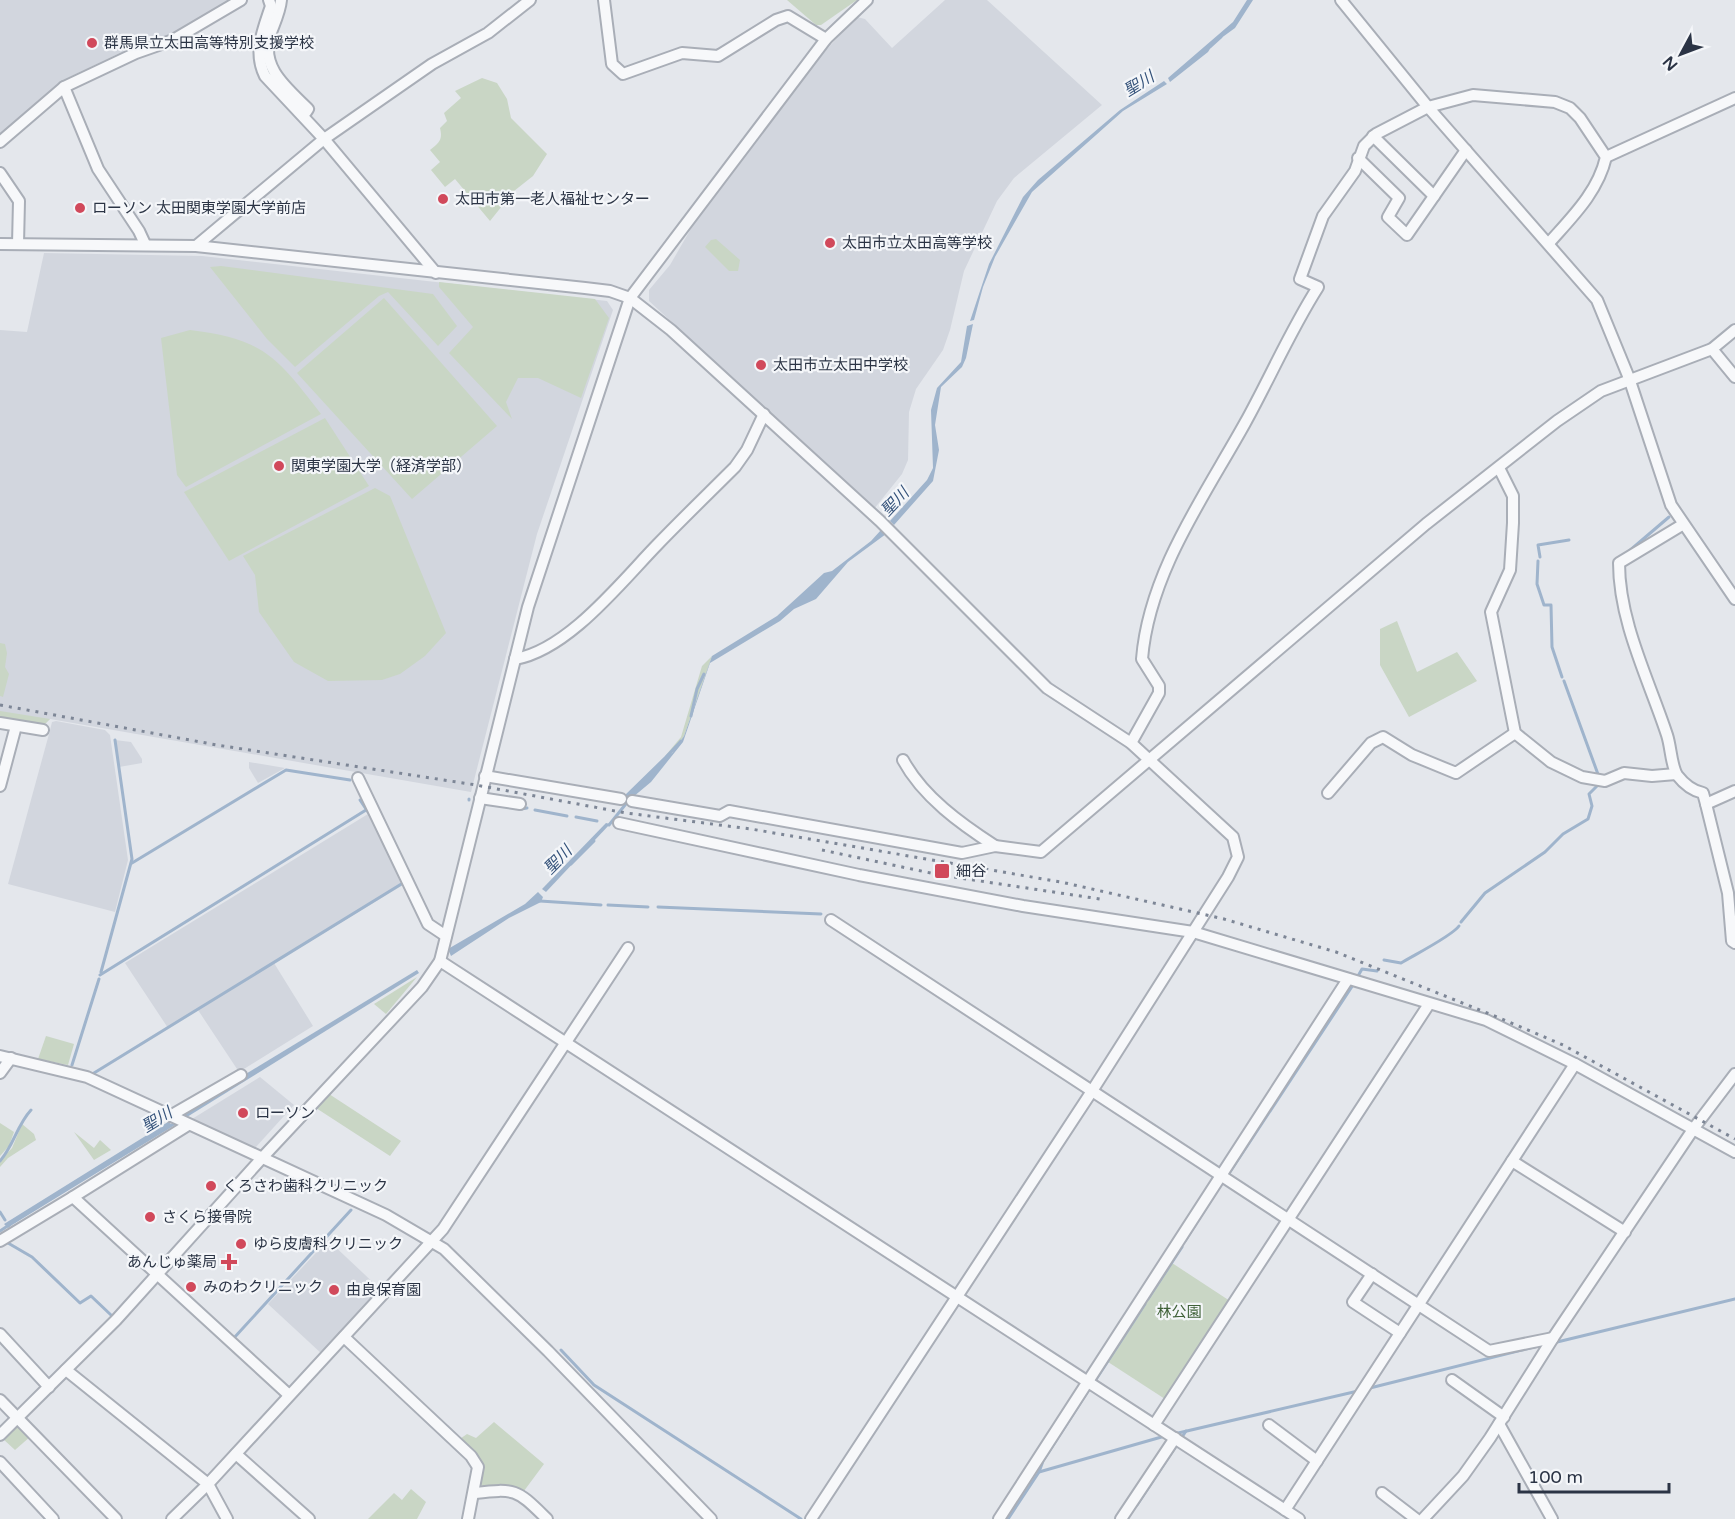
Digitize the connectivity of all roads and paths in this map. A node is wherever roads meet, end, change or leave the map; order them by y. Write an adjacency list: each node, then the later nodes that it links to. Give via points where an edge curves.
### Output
1 (240, 0): 9 (street, via 173,40)
2 (269, 0): 14 (street, via 259,64 265,76)
3 (281, 0): 12 (street, via 267,59 278,78 308,109)
4 (530, 0): 14 (street, via 488,33 432,64)
5 (603, 0): 8 (street, via 612,64 623,74 682,53 718,56 789,16)
6 (867, 0): 8 (street)
7 (1341, 0): 11 (street)
8 (826, 39): 27 (street)
9 (64, 87): 15 (street); 24 (street, via 98,169)
10 (1735, 98): 17 (street)
11 (1428, 107): 13 (street); 16 (street); 17 (street, via 1473,95 1555,102 1570,108 1580,118)
12 (306, 112)
13 (1374, 136): 18 (street); 20 (street)
14 (324, 139): 25 (street); 26 (street)
15 (0, 142)
16 (1466, 150): 20 (street); 21 (street)
17 (1606, 157): 21 (street, via 1599,180)
18 (1358, 158): 20 (street, via 1399,198 1388,217 1407,235); 41 (street, via 1355,171 1323,216 1300,279 1318,287 1195,512 1149,613 1142,659 1160,686)
19 (0, 173): 23 (street, via 19,201)
20 (1434, 196)
21 (1549, 243): 31 (street, via 1597,300)
22 (0, 244): 23 (street)
23 (18, 244): 24 (street)
24 (145, 244): 25 (street)
25 (196, 246): 26 (street)
26 (436, 273): 27 (street, via 610,291)
27 (630, 298): 32 (street); 36 (street, via 545,552)
28 (1735, 330): 29 (street)
29 (1712, 349): 30 (street); 31 (street)
30 (1735, 377)
31 (1629, 378): 33 (street, via 1601,391); 34 (street, via 1671,505)
32 (764, 414): 36 (street, via 735,467 601,604 576,627 532,655); 41 (street, via 880,521 1047,688)
33 (1499, 468): 40 (street, via 1513,496 1513,524 1510,570 1491,612); 43 (street, via 1426,524)
34 (1682, 525): 35 (street); 44 (street, via 1619,563 1619,580 1636,650 1668,737)
35 (1735, 599)
36 (515, 659): 45 (street)
37 (0, 723): 38 (street)
38 (16, 726): 39 (street); 47 (street)
39 (43, 729)
40 (1515, 734): 44 (street, via 1551,762 1581,777 1605,781 1624,773); 49 (street, via 1456,773 1412,755 1383,737 1371,744)
41 (1131, 743): 43 (street)
42 (903, 760): 54 (street, via 910,775 959,823)
43 (1150, 760): 54 (street, via 1041,852); 56 (street, via 1233,837 1238,857)
44 (1677, 774): 52 (street, via 1694,791 1703,793)
45 (485, 776): 50 (street); 54 (street, via 720,816 729,811 962,853)
46 (358, 778): 57 (street, via 428,924)
47 (0, 786)
48 (1735, 791): 52 (street)
49 (1328, 793)
50 (480, 798): 51 (street); 57 (street)
51 (520, 804)
52 (1706, 804): 58 (street, via 1728,894)
53 (619, 823): 56 (street, via 859,875)
54 (995, 846)
55 (831, 920): 69 (street)
56 (1193, 932): 61 (street); 69 (street)
57 (446, 936): 60 (street)
58 (1735, 943)
59 (628, 948): 63 (street)
60 (440, 961): 63 (street); 73 (street, via 422,987)
61 (1348, 980): 62 (street); 75 (street)
62 (1429, 1004): 65 (street, via 1486,1020); 77 (street)
63 (566, 1040): 79 (street); 83 (street)
64 (5, 1057): 66 (street); 70 (street, via 87,1077)
65 (1575, 1064): 71 (street); 74 (street)
66 (0, 1073)
67 (1735, 1074): 71 (street)
68 (241, 1075): 70 (street)
69 (1092, 1091): 75 (street); 83 (street)
70 (178, 1120): 73 (street); 76 (street)
71 (1694, 1128): 72 (street); 78 (street)
72 (1735, 1152)
73 (262, 1158): 79 (street); 82 (street)
74 (1512, 1161): 78 (street); 84 (street)
75 (1220, 1175): 77 (street); 91 (street)
76 (73, 1197): 80 (street); 82 (street)
77 (1288, 1220): 81 (street); 97 (street)
78 (1624, 1232): 88 (street)
79 (433, 1240): 87 (street); 115 (street, via 548,1351)
80 (0, 1241)
81 (1372, 1274): 84 (street); 85 (street, via 1353,1302)
82 (158, 1275): 89 (street); 93 (street)
83 (957, 1296): 91 (street); 116 (street)
84 (1419, 1304): 85 (street); 88 (street, via 1489,1351)
85 (1400, 1333): 102 (street)
86 (0, 1334): 92 (street)
87 (344, 1337): 93 (street); 105 (street, via 471,1456 478,1467)
88 (1553, 1338): 96 (street)
89 (66, 1370): 92 (street); 104 (street)
90 (1452, 1380): 96 (street)
91 (1088, 1382): 97 (street); 117 (street)
92 (49, 1387): 95 (street)
93 (289, 1395): 101 (street)
94 (0, 1400): 95 (street)
95 (18, 1418): 99 (street); 109 (street)
96 (1501, 1421): 121 (street, via 1463,1476); 122 (street)
97 (1154, 1425): 100 (street)
98 (1269, 1425): 102 (street)
99 (0, 1435)
100 (1174, 1438): 107 (street); 118 (street)
101 (236, 1454): 104 (street); 112 (street)
102 (1317, 1461): 107 (street)
103 (0, 1462): 108 (street)
104 (208, 1484): 110 (street); 111 (street)
105 (475, 1493): 113 (street); 114 (street, via 512,1491)
106 (1382, 1493): 120 (street)
107 (1285, 1510): 119 (street)
108 (53, 1519)
109 (116, 1519)
110 (172, 1519)
111 (227, 1519)
112 (309, 1519)
113 (468, 1519)
114 (547, 1519)
115 (711, 1519)
116 (811, 1519)
117 (999, 1519)
118 (1122, 1519)
119 (1299, 1519)
120 (1416, 1519)
121 (1423, 1519)
122 (1552, 1519)

